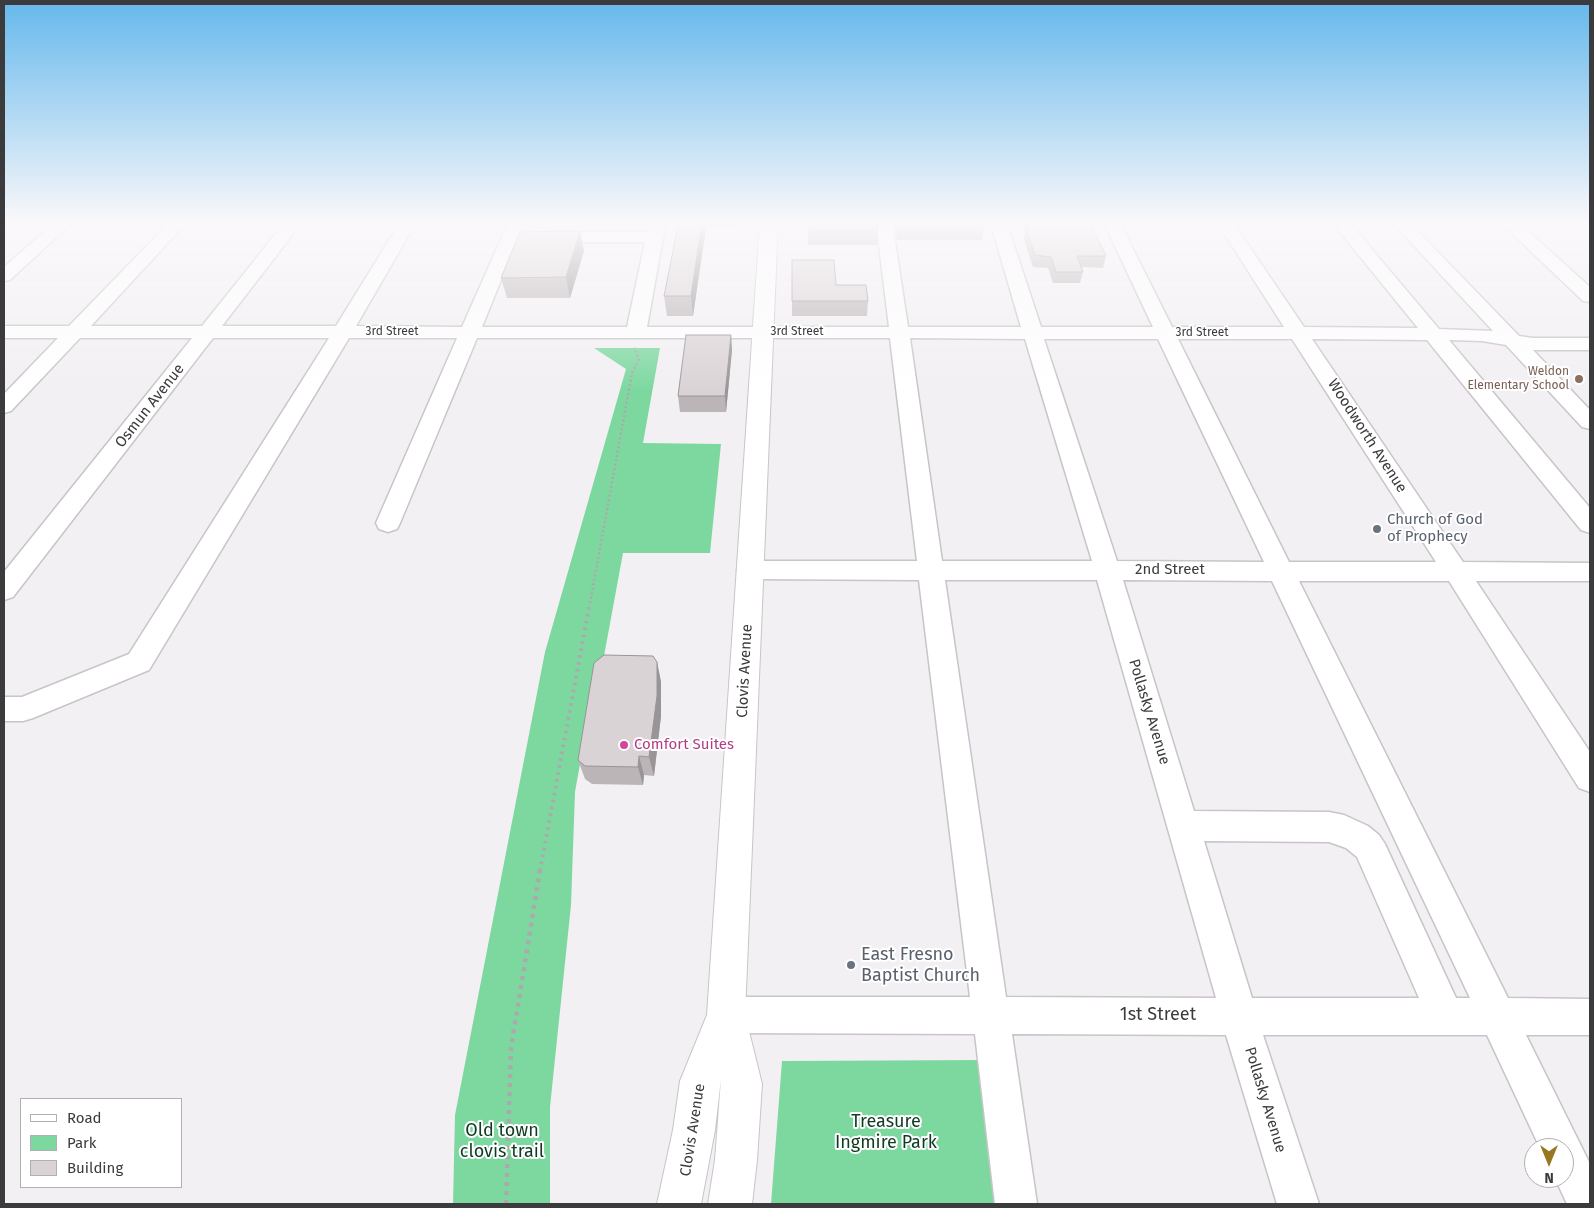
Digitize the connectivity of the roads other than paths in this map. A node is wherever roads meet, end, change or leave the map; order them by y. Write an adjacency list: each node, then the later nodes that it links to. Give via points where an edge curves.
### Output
1 (127, 277): 16 (street)
2 (251, 277): 17 (street, Osmun Avenue)
3 (374, 277): 18 (street)
4 (492, 277): 19 (street)
5 (647, 277): 20 (street)
6 (766, 277): 21 (main road, Clovis Avenue)
7 (892, 277): 22 (street)
8 (1015, 277): 23 (street, Pollasky Avenue)
9 (1139, 277): 24 (street)
10 (1262, 277): 25 (street, Woodworth Avenue)
11 (1385, 277): 26 (street)
12 (1453, 277): 27 (street)
13 (1569, 277): 14 (street)
14 (1590, 296)
15 (4, 332): 16 (street, 3rd Street)
16 (75, 332): 17 (street, 3rd Street); 29 (street)
17 (209, 332): 18 (street, 3rd Street); 33 (street, Osmun Avenue)
18 (341, 332): 19 (street, 3rd Street); 41 (street, via 139,662 23,709)
19 (469, 332): 20 (street, 3rd Street); 31 (street)
20 (636, 332): 21 (street, 3rd Street)
21 (764, 332): 22 (street, 3rd Street); 35 (main road, Clovis Avenue)
22 (899, 333): 23 (street, 3rd Street); 34 (street)
23 (1032, 333): 24 (street, 3rd Street); 36 (street, Pollasky Avenue)
24 (1166, 333): 25 (street, 3rd Street); 37 (street)
25 (1299, 333): 26 (street, 3rd Street); 38 (street, Woodworth Avenue)
26 (1432, 334): 27 (street, 3rd Street, via 1482,335); 32 (street)
27 (1513, 341): 28 (street, 3rd Street); 30 (street)
28 (1590, 344)
29 (4, 406)
30 (1590, 422)
31 (388, 524)
32 (1590, 524)
33 (12, 568): 40 (street, Osmun Avenue)
34 (931, 569): 35 (street, 2nd Street); 36 (street, 2nd Street); 44 (street)
35 (750, 570): 45 (main road, Clovis Avenue)
36 (1107, 570): 37 (street, 2nd Street); 43 (street, Pollasky Avenue)
37 (1280, 571): 38 (street, 2nd Street); 48 (street)
38 (1456, 572): 39 (street, 2nd Street); 42 (street, Woodworth Avenue)
39 (1590, 572)
40 (4, 590)
41 (4, 709)
42 (1590, 778)
43 (1183, 826): 46 (street, Pollasky Avenue); 47 (street, via 1329,827 1357,837 1374,855)
44 (991, 1014): 45 (street, 1st Street); 46 (street, 1st Street); 54 (street)
45 (726, 1015): 52 (main road, Clovis Avenue, via 700,1081 688,1167); 53 (main road, via 742,1084)
46 (1240, 1015): 47 (street, 1st Street); 55 (street, Pollasky Avenue)
47 (1445, 1016): 48 (street, 1st Street)
48 (1498, 1016): 49 (street, 1st Street); 50 (street)
49 (1590, 1017)
50 (1556, 1138)
51 (1574, 1175): 56 (street)
52 (679, 1204)
53 (730, 1204)
54 (1016, 1204)
55 (1298, 1204)
56 (1588, 1204)

